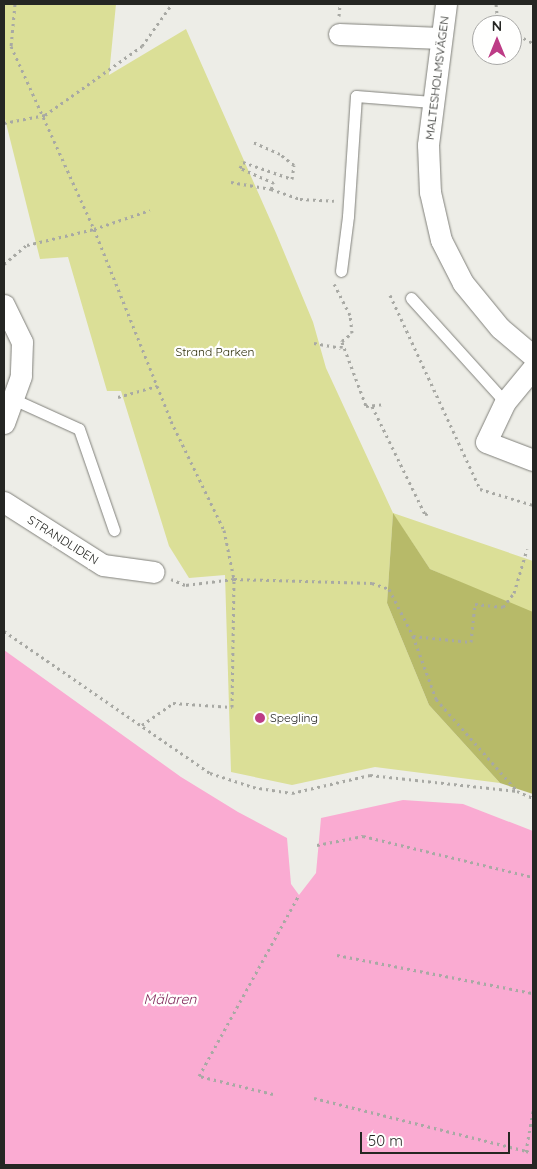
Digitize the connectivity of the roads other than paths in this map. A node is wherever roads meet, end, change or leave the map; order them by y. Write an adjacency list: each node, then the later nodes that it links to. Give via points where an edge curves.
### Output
1 (446, 4): 3 (street, MALTESHOLMSVÄGEN)
2 (339, 34): 3 (street)
3 (441, 38): 4 (street, MALTESHOLMSVÄGEN)
4 (432, 102): 5 (lane, via 356,96 350,201); 8 (street, MALTESHOLMSVÄGEN, via 428,145 430,192 441,240 464,283 500,328)
5 (341, 271)
6 (411, 298): 11 (lane)
7 (4, 305): 10 (street, via 22,342 21,376)
8 (533, 356)
9 (533, 368): 11 (street)
10 (13, 399): 12 (street); 15 (lane, via 79,430)
11 (505, 402): 13 (street, via 486,442)
12 (4, 422)
13 (533, 460)
14 (4, 502): 16 (street, STRANDLIDEN, via 103,565)
15 (114, 530)
16 (154, 572)

